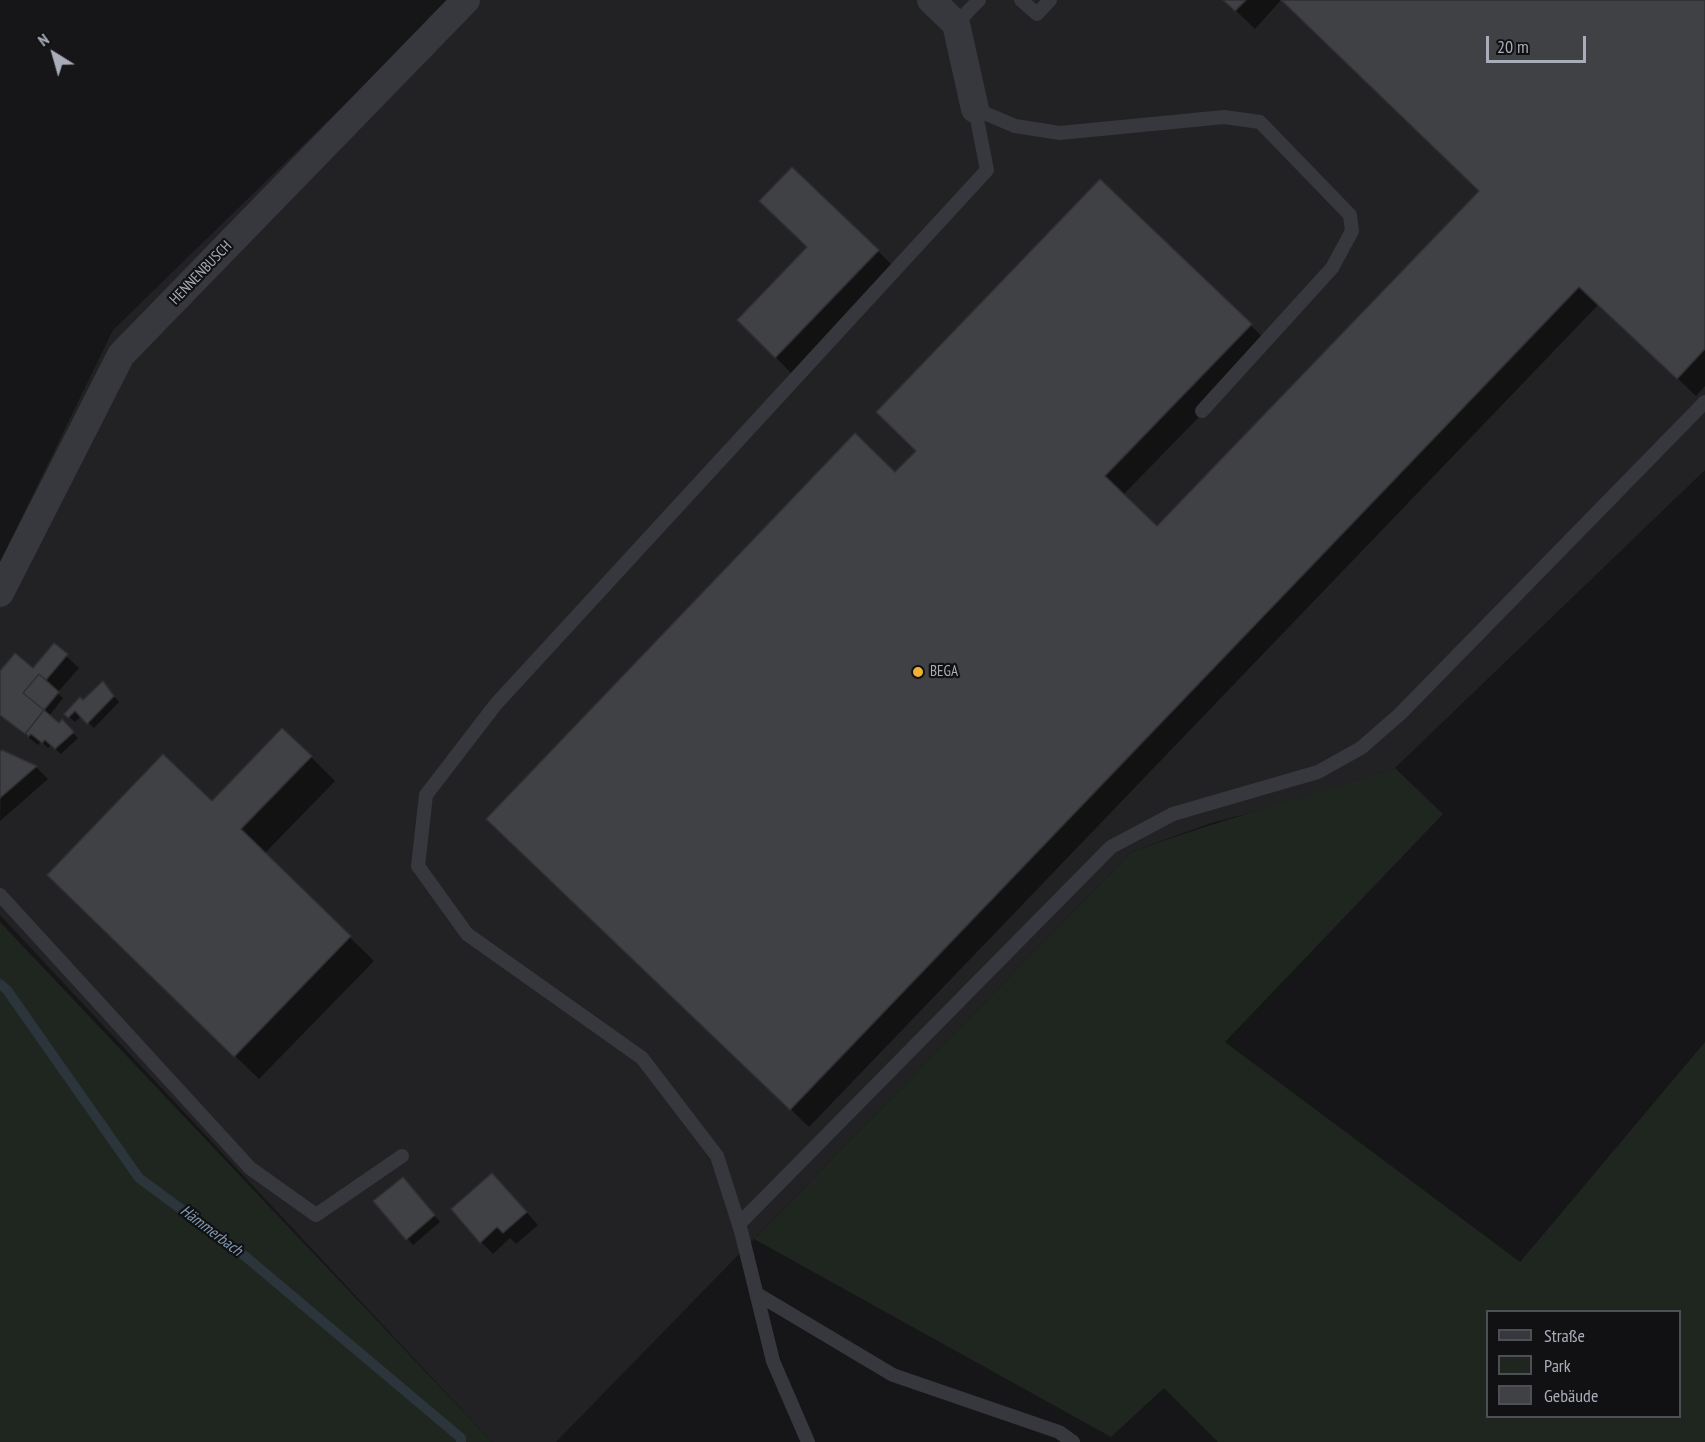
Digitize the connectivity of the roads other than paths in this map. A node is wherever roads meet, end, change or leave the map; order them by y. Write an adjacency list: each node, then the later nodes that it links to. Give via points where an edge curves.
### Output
1 (466, 0): 10 (street, HENNENBUSCH, via 121,355)
2 (931, 0): 6 (street)
3 (979, 0): 6 (lane)
4 (1021, 0): 5 (lane, via 1037,14)
5 (1050, 0)
6 (956, 24): 7 (street)
7 (975, 109): 9 (lane, via 1015,126 1060,134 1224,117 1260,122 1350,215 1352,231 1332,268); 13 (lane, via 987,170 495,704 426,795 418,866 467,934 642,1058 717,1156)
8 (1705, 402): 13 (lane, via 1400,714 1361,748 1318,772 1173,814 1111,847)
9 (1202, 411)
10 (0, 593)
11 (0, 896): 12 (lane, via 250,1167 316,1215)
12 (402, 1156)
13 (739, 1224): 14 (lane)
14 (757, 1294): 15 (lane, via 773,1361); 16 (lane, via 893,1375 1059,1432)
15 (808, 1442)
16 (1073, 1442)

